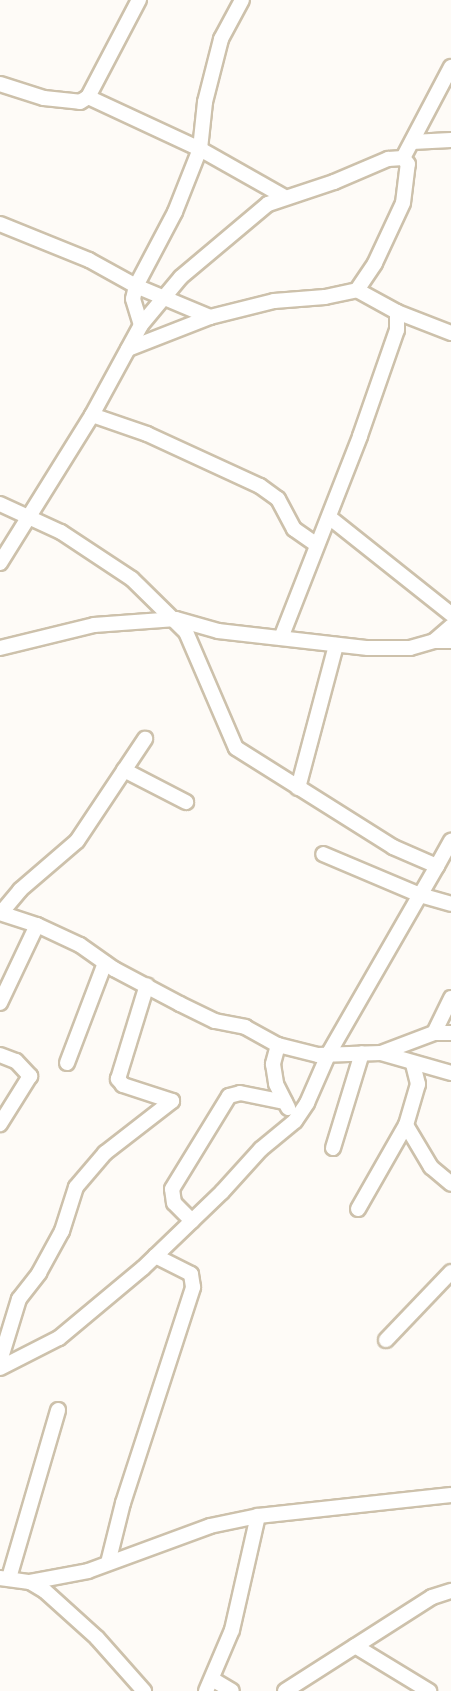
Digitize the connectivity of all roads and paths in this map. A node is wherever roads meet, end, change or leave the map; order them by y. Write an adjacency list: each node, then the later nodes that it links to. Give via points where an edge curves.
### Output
1 (139, 0): 5 (street)
2 (242, 0): 8 (street, via 221,39 205,102)
3 (451, 67): 7 (street)
4 (0, 84): 5 (street, via 44,98 80,102)
5 (88, 97): 8 (street)
6 (451, 140): 7 (street)
7 (412, 142): 9 (street)
8 (200, 149): 10 (street); 12 (street, via 175,212)
9 (403, 158): 10 (street, via 388,159 334,182); 13 (street, via 408,164 403,203)
10 (283, 196): 14 (street, via 263,208)
11 (0, 224): 12 (street, via 89,260)
12 (136, 286): 14 (street); 17 (street, via 133,299)
13 (357, 290): 15 (street); 16 (street, via 274,301)
14 (164, 296): 16 (street); 17 (street)
15 (397, 312): 18 (street); 22 (street, via 387,362)
16 (210, 317): 19 (street)
17 (141, 325): 19 (street)
18 (451, 333)
19 (128, 349): 20 (street)
20 (93, 415): 23 (street); 24 (street, via 147,434 260,486 278,499 294,529)
21 (0, 504): 23 (street)
22 (329, 517): 24 (street); 26 (street)
23 (27, 519): 25 (street); 27 (street, via 61,532 132,579)
24 (317, 545): 29 (street)
25 (0, 562)
26 (451, 614)
27 (176, 619): 29 (street, via 218,631); 33 (street, via 94,625); 36 (street, via 186,632 236,748)
28 (451, 626): 30 (street)
29 (281, 638): 32 (street)
30 (434, 641): 31 (street); 32 (street, via 410,648)
31 (451, 641)
32 (336, 645): 36 (street)
33 (0, 648)
34 (145, 739): 35 (street)
35 (124, 770): 37 (street); 43 (street, via 77,841 20,890)
36 (298, 788): 40 (street, via 393,847)
37 (186, 802)
38 (451, 841): 40 (street)
39 (323, 854): 41 (street)
40 (437, 866): 41 (street)
41 (420, 895): 42 (street); 52 (street)
42 (451, 904)
43 (0, 914): 44 (street)
44 (37, 925): 45 (street, via 80,945); 48 (street)
45 (105, 963): 46 (street); 56 (street)
46 (147, 986): 51 (street, via 215,1021 245,1027); 70 (street, via 118,1079 123,1085 172,1101 105,1153 76,1187 62,1232 19,1299)
47 (451, 998): 49 (street)
48 (0, 1003)
49 (434, 1033): 50 (street); 54 (street)
50 (451, 1033)
51 (278, 1045): 52 (street); 59 (street, via 273,1064 276,1084)
52 (329, 1053): 53 (street); 60 (street, via 320,1079)
53 (362, 1053): 54 (street); 63 (street)
54 (381, 1053): 57 (street)
55 (0, 1055): 61 (street, via 16,1061 30,1076)
56 (67, 1063)
57 (413, 1064): 58 (street); 62 (street, via 418,1084)
58 (451, 1073)
59 (285, 1102): 60 (street); 66 (street, via 240,1094 229,1096 172,1190 174,1203)
60 (295, 1121): 66 (street, via 261,1149)
61 (0, 1124)
62 (406, 1125): 64 (street, via 431,1167); 65 (street)
63 (333, 1149)
64 (451, 1184)
65 (358, 1209)
66 (192, 1221): 67 (street)
67 (156, 1256): 71 (street, via 59,1338); 75 (street, via 191,1274 194,1287 123,1503)
68 (451, 1272): 69 (street)
69 (386, 1340)
70 (0, 1361)
71 (0, 1368)
72 (58, 1410): 76 (street)
73 (451, 1495): 74 (street)
74 (258, 1516): 75 (street, via 210,1527); 80 (street, via 232,1630)
75 (108, 1563): 77 (street)
76 (4, 1578): 77 (street)
77 (30, 1582): 81 (street, via 97,1638)
78 (451, 1591): 79 (street, via 432,1597)
79 (355, 1646): 83 (street); 84 (street)
80 (209, 1685): 82 (street)
81 (144, 1691)
82 (232, 1691)
83 (285, 1691)
84 (429, 1691)

